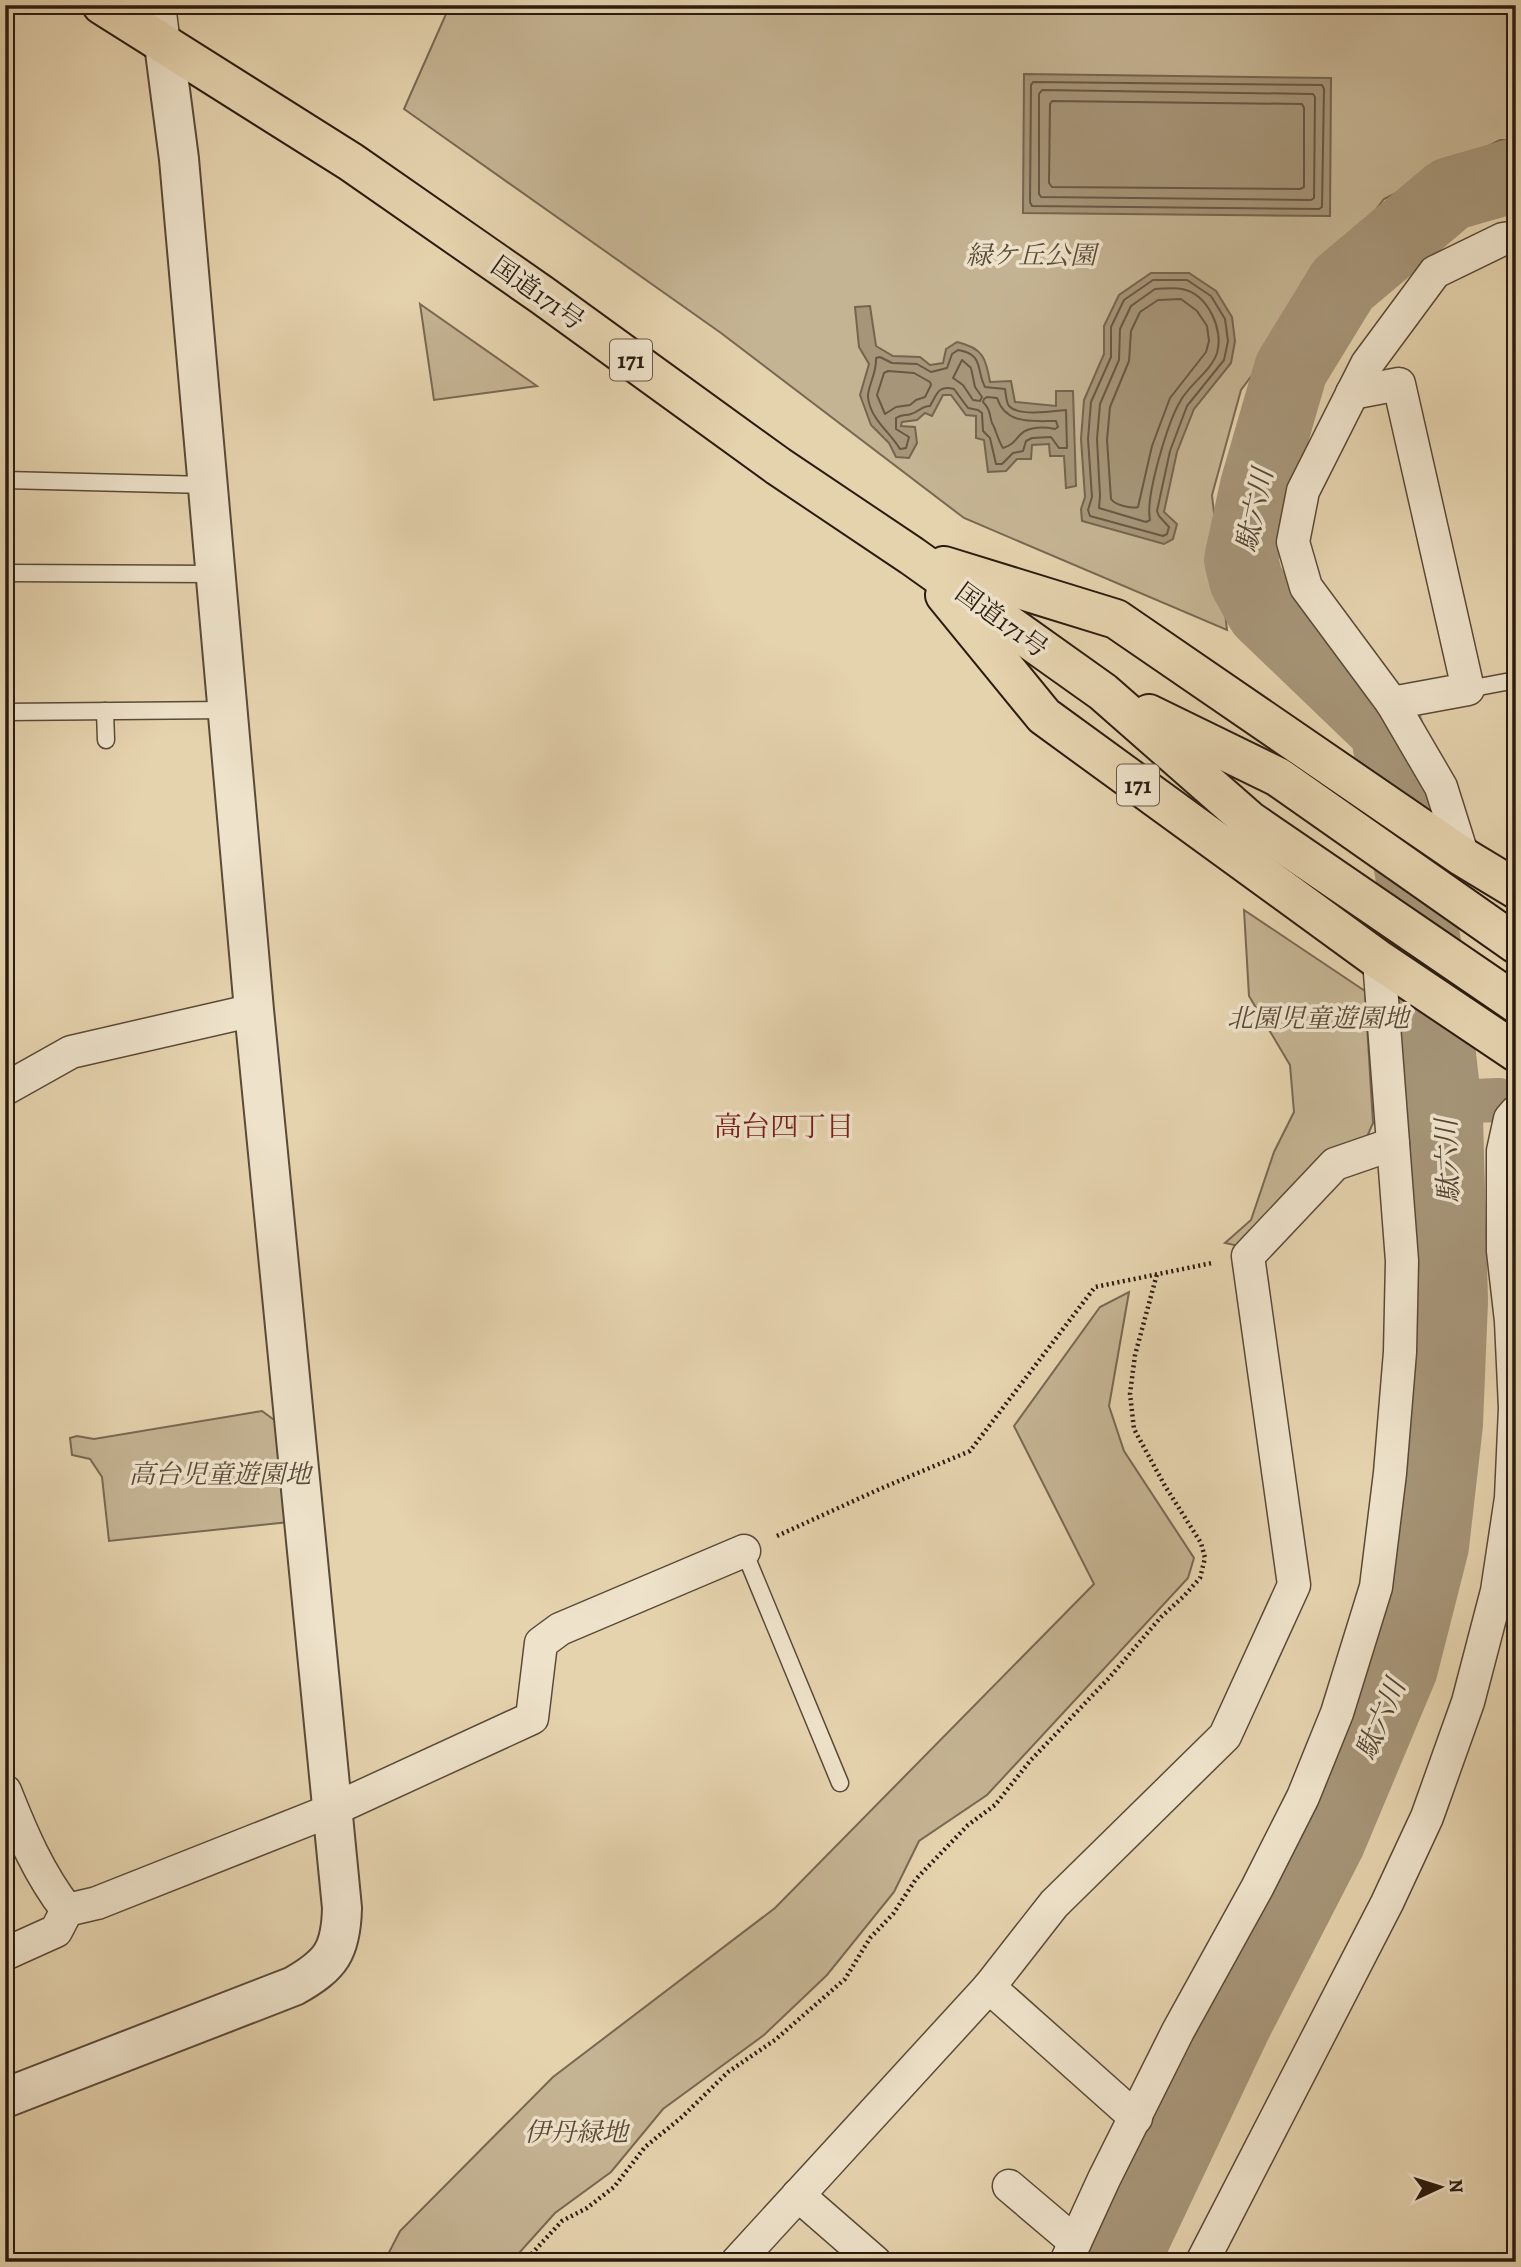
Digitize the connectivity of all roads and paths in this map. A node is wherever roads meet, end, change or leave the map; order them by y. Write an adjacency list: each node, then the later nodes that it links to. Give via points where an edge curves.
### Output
1 (102, 5): 3 (highway, 国道171号 / 171)
2 (159, 5): 3 (street)
3 (164, 44): 7 (street, via 179,159); 8 (highway, 国道171号 / 171, via 351,162)
4 (1516, 237): 5 (street, via 1435,272 1367,364)
5 (1352, 393): 12 (street, via 1399,384); 14 (street, via 1303,491 1293,541 1306,587)
6 (5, 480): 7 (lane)
7 (208, 485): 10 (street)
8 (912, 556): 13 (highway, 国道171号 / 171); 19 (highway, 171, via 1116,619); 22 (highway, 171, via 1044,716)
9 (5, 573): 10 (lane)
10 (214, 574): 15 (street)
11 (1516, 680): 12 (lane)
12 (1468, 688): 14 (street)
13 (1103, 692): 21 (highway, 国道171号 / 171, via 1278,777); 23 (highway, 国道171号 / 171, via 1250,821)
14 (1392, 703): 19 (street, via 1441,787)
15 (227, 710): 16 (lane); 24 (street)
16 (105, 711): 17 (lane); 18 (lane)
17 (5, 712)
18 (106, 740)
19 (1452, 849): 20 (highway, 171)
20 (1515, 886)
21 (1516, 944)
22 (1390, 967): 25 (highway, 171); 28 (street)
23 (1516, 1003)
24 (254, 1010): 26 (street, via 71,1052); 34 (street)
25 (1516, 1052)
26 (5, 1089)
27 (1516, 1112): 46 (street, via 1503,1151 1503,1251 1515,1408 1511,1498 1497,1591 1468,1702 1427,1817 1387,1903)
28 (1392, 1144): 29 (street, via 1335,1164); 39 (street, via 1402,1261 1400,1352 1376,1587 1337,1713 1303,1797)
29 (1248, 1256): 30 (path); 37 (street, via 1294,1585 1225,1736 1054,1903)
30 (1157, 1274): 31 (path, via 1095,1287 970,1451); 43 (path, via 1135,1355 1130,1394 1134,1429 1201,1543 1205,1558 1200,1578 1030,1761 995,1805 968,1825 916,1879 845,1979 775,2040 728,2072 645,2147 614,2188 562,2221)
31 (744, 1551): 32 (lane); 34 (street, via 560,1629 541,1643 533,1718)
32 (840, 1783)
33 (5, 1791): 35 (street, via 34,1860)
34 (332, 1810): 35 (street, via 97,1903); 38 (street, via 342,1930 334,1952 317,1972 284,1992)
35 (67, 1910): 36 (street, via 55,1931)
36 (5, 1954)
37 (989, 1987): 39 (street); 41 (street)
38 (5, 2098)
39 (1136, 2118): 42 (street)
40 (1009, 2186): 42 (street)
41 (798, 2195): 44 (street); 45 (street)
42 (1071, 2252)
43 (524, 2262)
44 (737, 2262)
45 (875, 2262)
46 (1202, 2262)

